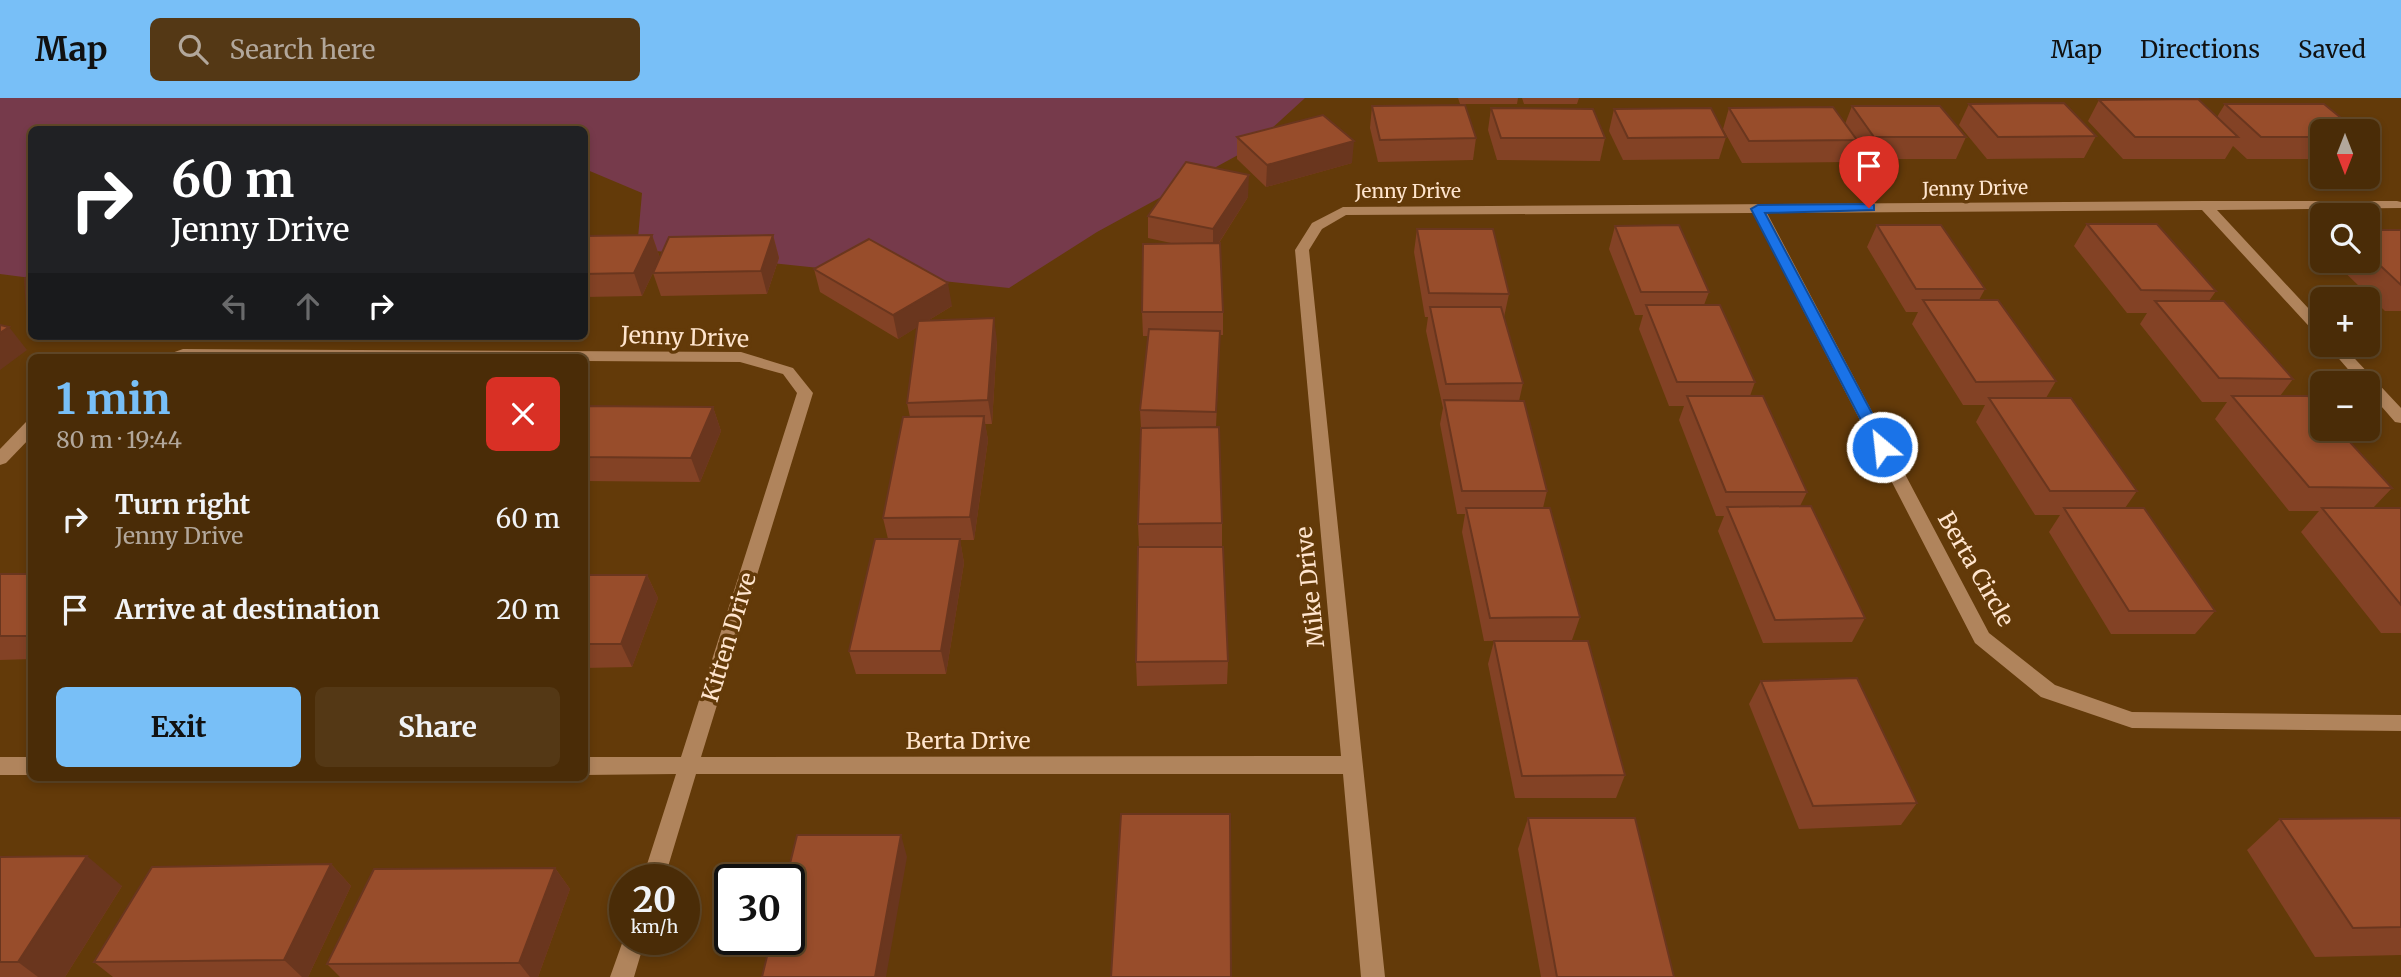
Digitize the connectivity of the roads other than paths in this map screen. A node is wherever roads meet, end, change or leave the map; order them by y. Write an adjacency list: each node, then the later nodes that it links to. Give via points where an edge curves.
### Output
1 (2205, 205): 2 (street, Jenny Drive); 3 (street, Jenny Drive); 5 (street)
2 (2397, 205)
3 (1758, 209): 4 (street, Jenny Drive); 12 (street, Berta Circle, via 1982,638 2048,691 2132,720)
4 (1343, 211): 13 (street, Mike Drive, via 1317,226 1301,250)
5 (2310, 319)
6 (588, 356): 8 (street, Jenny Drive, via 741,357 788,371)
7 (2345, 357): 9 (street)
8 (805, 393): 17 (street, Kitten Drive)
9 (2401, 418)
10 (28, 430): 11 (street)
11 (0, 458)
12 (2401, 723)
13 (1352, 765): 17 (street, Berta Drive); 21 (street, Mike Drive)
14 (0, 766): 15 (street)
15 (28, 766)
16 (588, 766): 17 (street, Berta Drive)
17 (689, 766): 18 (street, Kitten Drive)
18 (658, 864)
19 (629, 955): 20 (street)
20 (622, 977)
21 (1373, 977)

